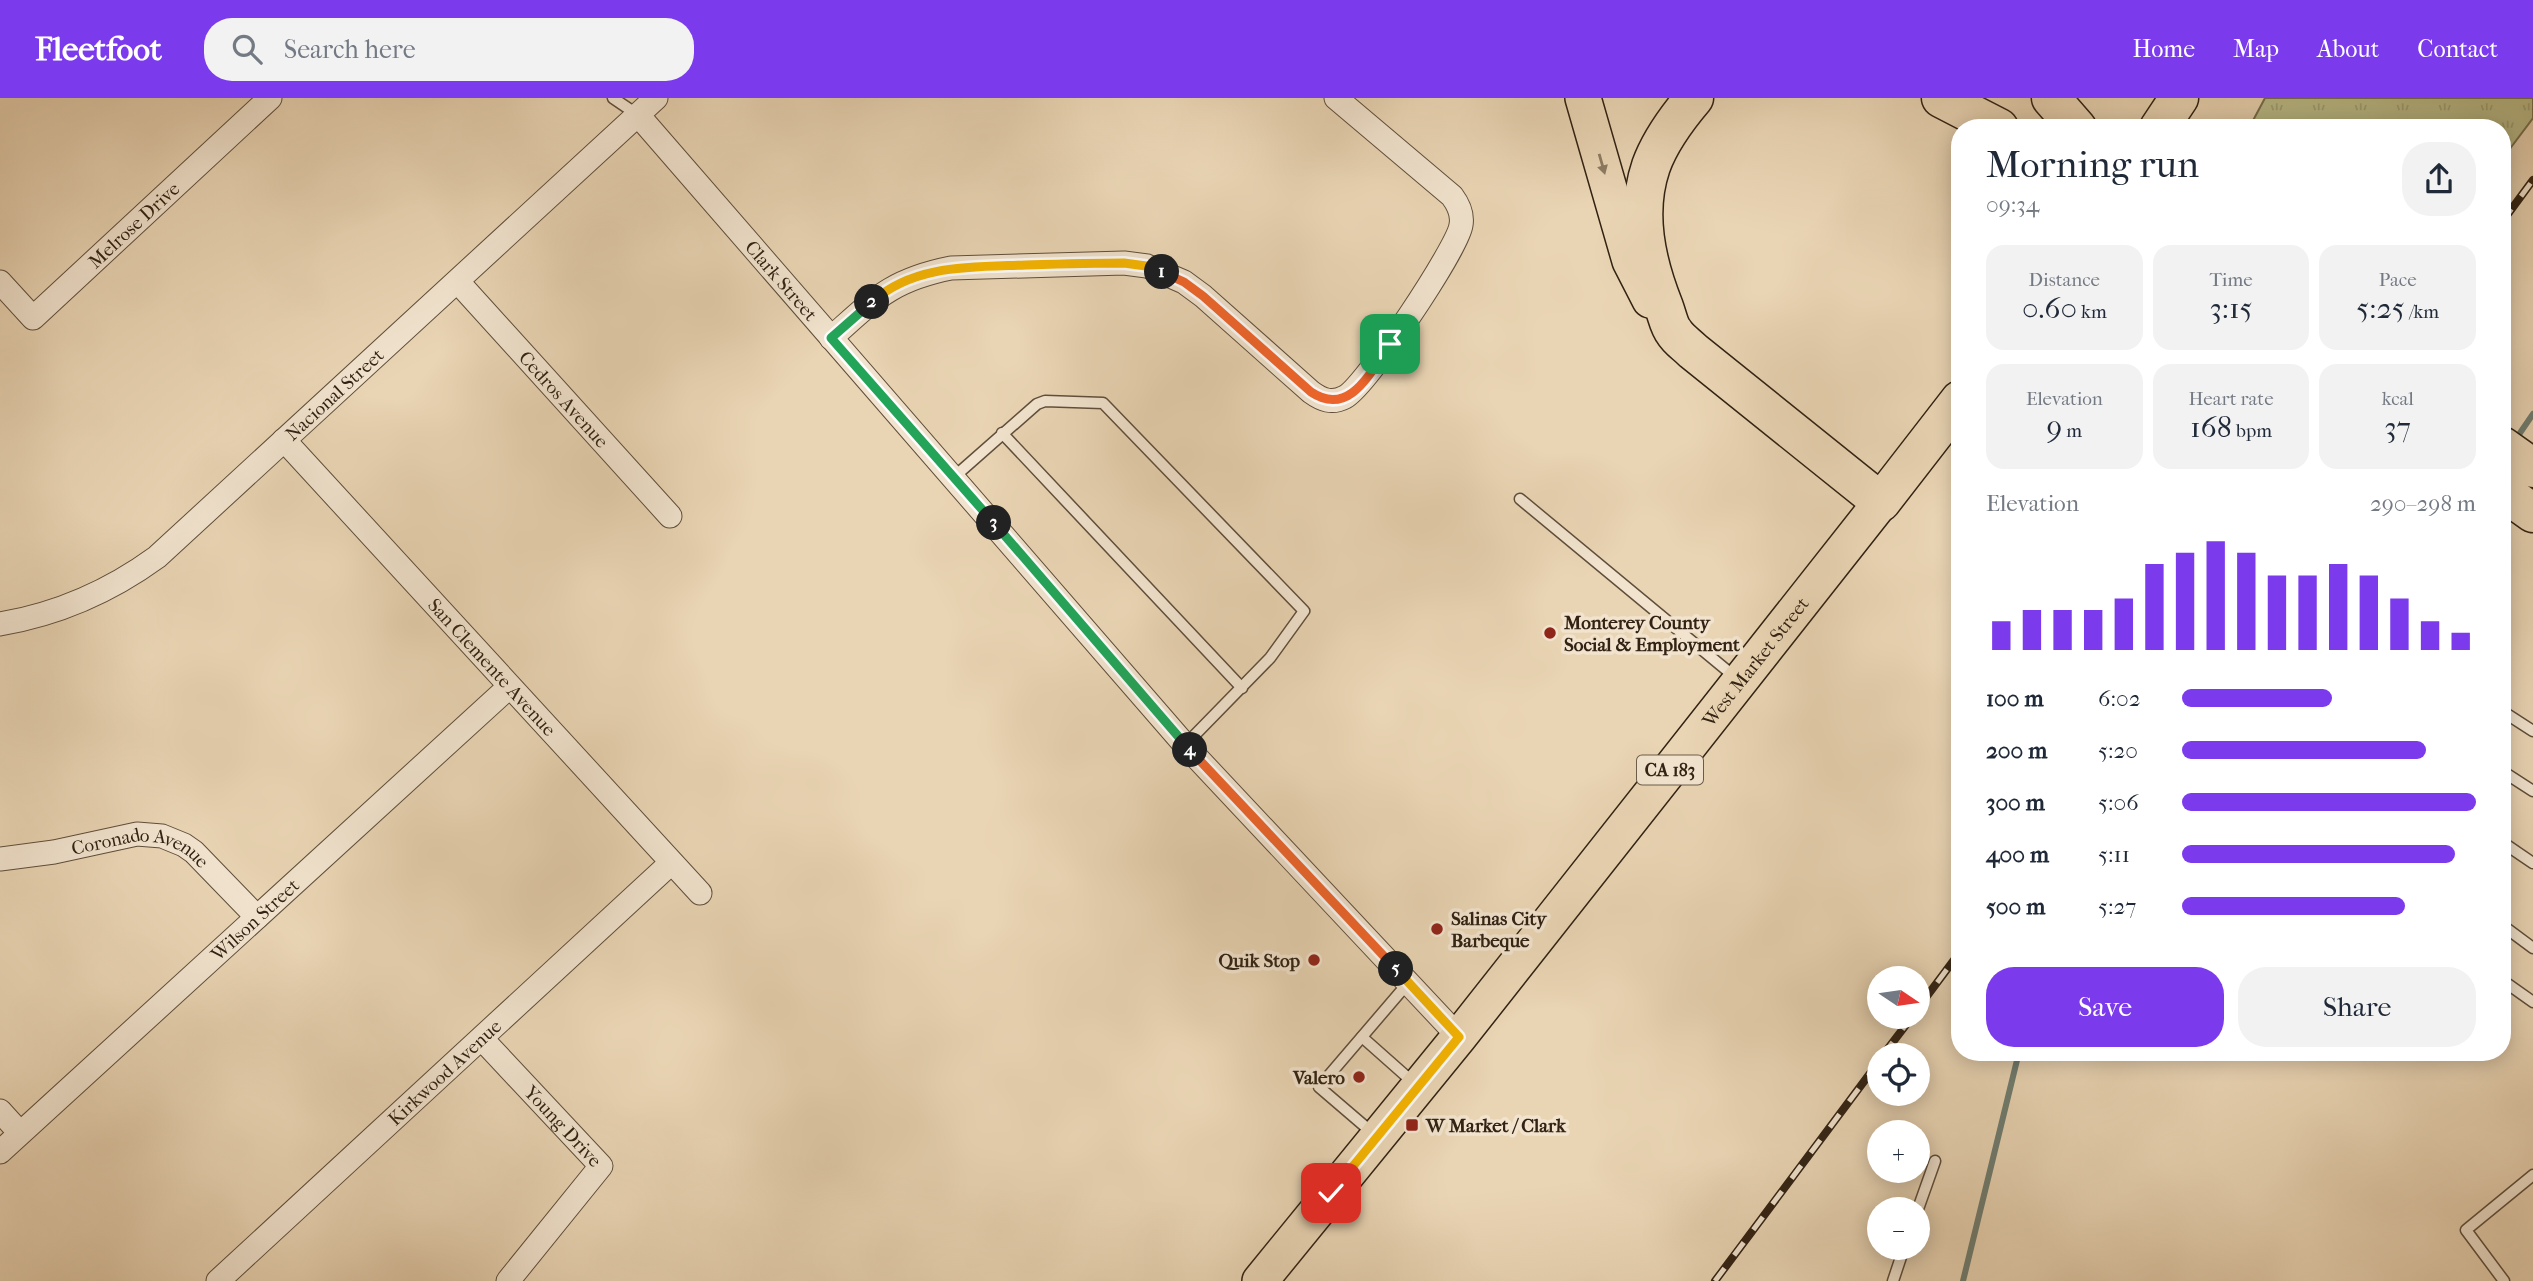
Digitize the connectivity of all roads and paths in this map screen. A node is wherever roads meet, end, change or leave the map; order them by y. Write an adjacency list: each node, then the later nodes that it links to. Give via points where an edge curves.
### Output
1 (270, 98): 18 (street, Melrose Drive, via 33,318)
2 (613, 98): 12 (lane)
3 (656, 98): 12 (street, Nacional Street)
4 (1336, 98): 21 (street, via 1452,195 1461,223 1453,244 1390,344 1362,383 1341,399 1327,401 1311,392 1184,282 1135,265 1020,265 930,272 880,295)
5 (1583, 98): 20 (main road, one-way to 20, via 1630,261 1644,292)
6 (1695, 98): 20 (highway, via 1674,121 1652,164 1643,213 1655,284)
7 (1941, 98): 13 (highway)
8 (1978, 98): 14 (main road)
9 (2031, 98): 15 (main road)
10 (2051, 98): 16 (highway)
11 (2179, 98): 17 (highway)
12 (638, 116): 19 (street, Nacional Street); 21 (street, Clark Street)
13 (1982, 119)
14 (2006, 119)
15 (2062, 119)
16 (2068, 119)
17 (2165, 119)
18 (0, 282)
19 (458, 282): 24 (street, Nacional Street); 32 (street, Cedros Avenue)
20 (1673, 332): 30 (highway)
21 (831, 338): 27 (street, Clark Street)
22 (1951, 412): 30 (highway, West Market Street / CA 183)
23 (1002, 433): 27 (lane); 36 (lane); 36 (lane, via 1045,401 1103,402 1304,611)
24 (284, 440): 33 (street, Nacional Street, via 173,543 128,577 62,610); 35 (street, San Clemente Avenue)
25 (2511, 452): 26 (highway)
26 (2533, 468)
27 (954, 477): 39 (street, Clark Street)
28 (2511, 497): 31 (highway)
29 (1520, 499): 34 (lane)
30 (1881, 502): 34 (main road, West Market Street / CA 183)
31 (2533, 513)
32 (670, 516)
33 (0, 624)
34 (1740, 681): 54 (main road, West Market Street / CA 183)
35 (509, 687): 44 (street, San Clemente Avenue); 47 (street, Wilson Street)
36 (1242, 688): 39 (lane)
37 (2511, 716): 38 (lane)
38 (2533, 731)
39 (1185, 745): 50 (street, Clark Street)
40 (2511, 777): 41 (lane)
41 (2533, 792)
42 (2511, 848): 45 (lane)
43 (0, 859): 47 (street, Coronado Avenue, via 137,834 162,836 194,852)
44 (671, 863): 46 (street, San Clemente Avenue); 55 (street, Kirkwood Avenue)
45 (2533, 863)
46 (700, 893)
47 (257, 917): 58 (street, Wilson Street)
48 (2511, 932): 49 (lane)
49 (2533, 948)
50 (1408, 983): 53 (lane); 54 (street, Clark Street)
51 (2511, 986): 52 (lane)
52 (2533, 1002)
53 (1362, 1037): 56 (lane); 59 (lane, via 1319,1087)
54 (1459, 1037): 56 (main road, West Market Street / CA 183)
55 (482, 1039): 65 (street, Kirkwood Avenue); 66 (street, Young Drive, via 601,1166)
56 (1418, 1087): 59 (main road, West Market Street / CA 183)
57 (0, 1111): 58 (street)
58 (20, 1133): 60 (street, Wilson Street)
59 (1377, 1137): 67 (main road, West Market Street / CA 183)
60 (0, 1152)
61 (1935, 1161): 63 (lane)
62 (2533, 1175): 69 (lane, via 2466,1230)
63 (1922, 1197)
64 (1901, 1260): 68 (lane)
65 (218, 1281)
66 (508, 1281)
67 (1260, 1281)
68 (1893, 1281)
69 (2504, 1281)

